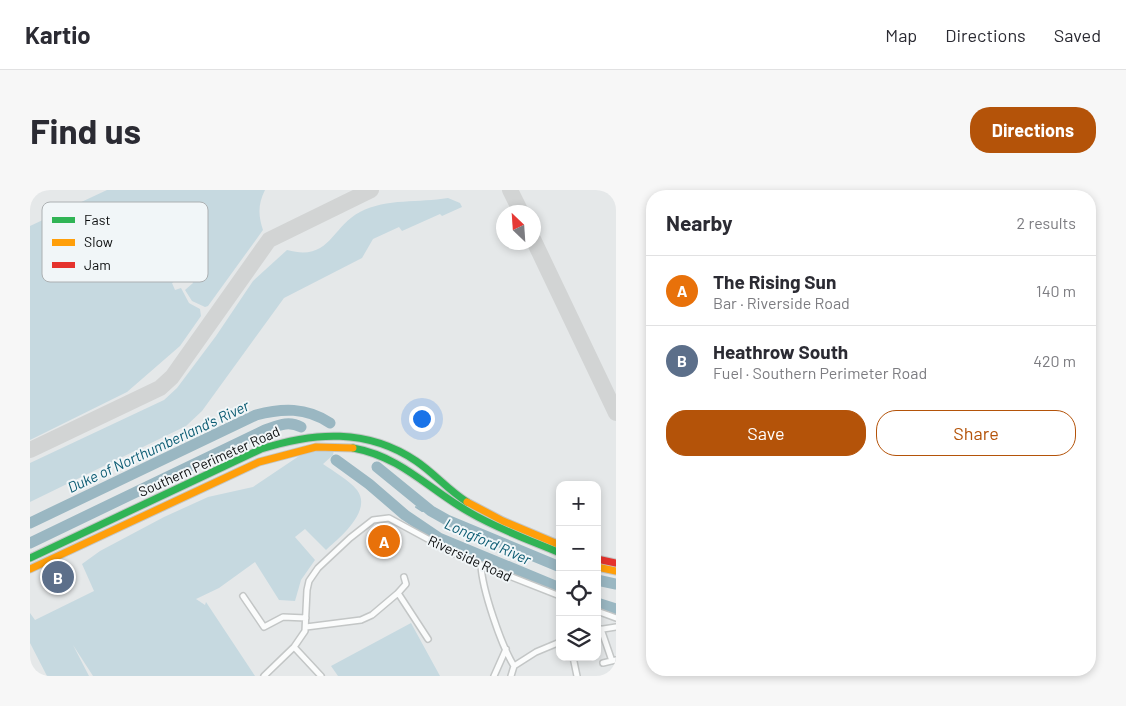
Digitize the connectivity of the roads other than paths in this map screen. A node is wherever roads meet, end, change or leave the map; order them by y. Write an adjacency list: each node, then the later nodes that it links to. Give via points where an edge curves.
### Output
1 (556, 542): 3 (street, Southern Perimeter Road, via 468,503 415,460 386,444 348,434 323,433 284,440 260,449)
2 (556, 551): 8 (street, Southern Perimeter Road, via 484,521 384,456 358,448 331,445 259,462)
3 (30, 558)
4 (601, 560): 5 (street)
5 (616, 563)
6 (481, 565): 12 (street, Riverside Road); 15 (street, Riverside Road, via 388,518 370,521 318,568 307,590); 26 (street, via 486,593)
7 (601, 568): 9 (street)
8 (30, 569)
9 (616, 571)
10 (404, 577): 11 (street, via 406,584)
11 (398, 593): 18 (street, via 361,620); 23 (street)
12 (556, 594)
13 (243, 596): 17 (street)
14 (601, 612): 16 (street)
15 (306, 618): 17 (street, via 283,617); 18 (street)
16 (616, 618)
17 (264, 627): 21 (street)
18 (306, 627): 25 (street)
19 (616, 627): 20 (street)
20 (601, 630)
21 (259, 632)
22 (601, 634): 28 (street)
23 (428, 639)
24 (556, 644): 30 (street)
25 (294, 647): 31 (street); 32 (street)
26 (506, 649): 30 (street); 33 (street)
27 (574, 661): 35 (street)
28 (614, 661): 29 (street)
29 (603, 663)
30 (514, 666): 34 (street)
31 (264, 676)
32 (321, 676)
33 (494, 676)
34 (511, 676)
35 (577, 676)

